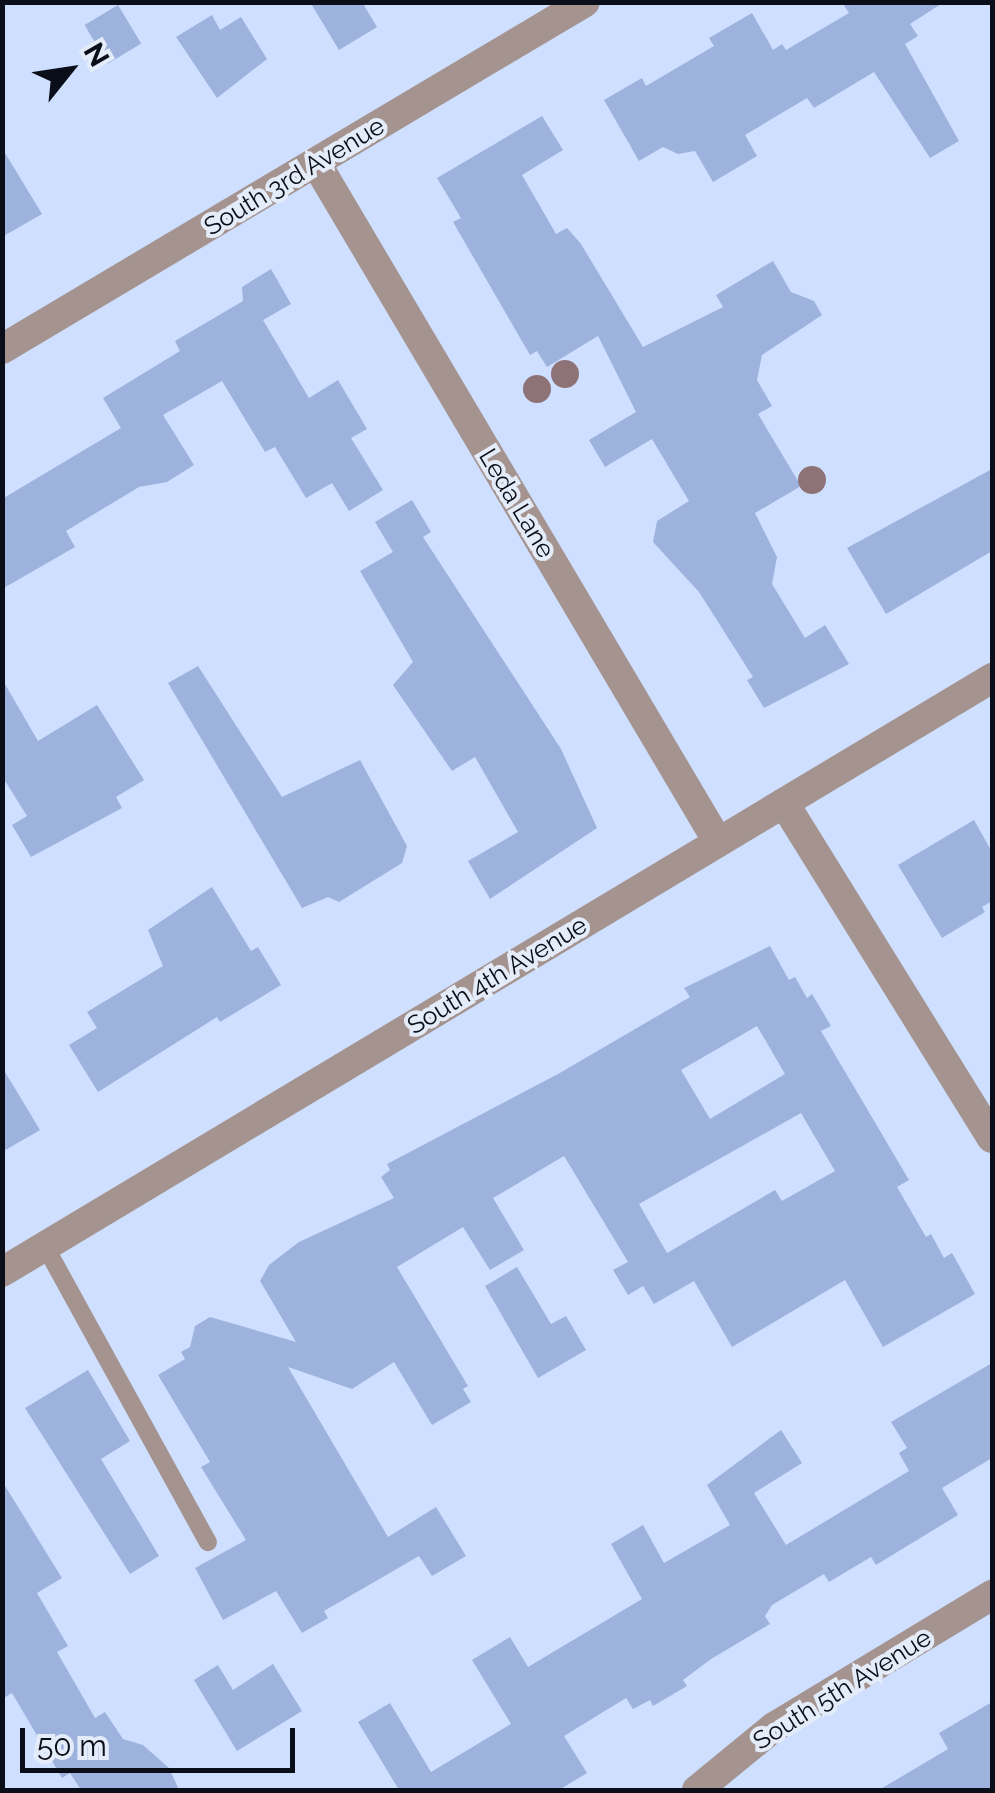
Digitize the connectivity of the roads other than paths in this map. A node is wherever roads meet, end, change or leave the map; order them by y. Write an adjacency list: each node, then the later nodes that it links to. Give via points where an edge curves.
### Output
1 (586, 2): 2 (street, South 3rd Avenue)
2 (316, 163): 3 (street, South 3rd Avenue); 6 (street, Leda Lane)
3 (2, 350)
4 (992, 678): 5 (street, South 4th Avenue)
5 (784, 803): 6 (street, South 4th Avenue); 7 (street)
6 (718, 842): 8 (street, South 4th Avenue)
7 (992, 1138)
8 (46, 1246): 9 (street, South 4th Avenue); 10 (lane)
9 (2, 1272)
10 (208, 1542)
11 (992, 1595): 12 (street, South 5th Avenue, via 774,1727)
12 (698, 1790)

